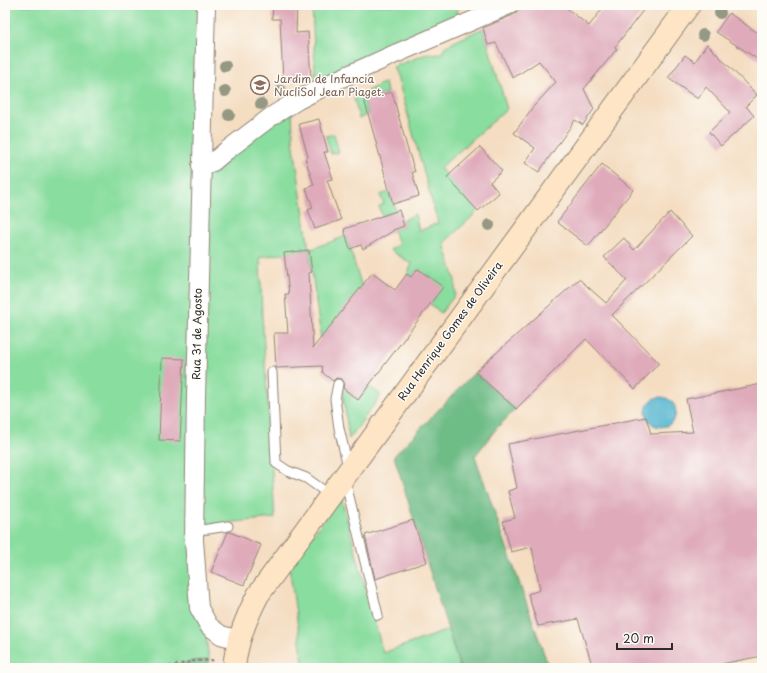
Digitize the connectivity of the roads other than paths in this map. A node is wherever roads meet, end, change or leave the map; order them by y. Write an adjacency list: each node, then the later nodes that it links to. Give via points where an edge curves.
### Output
1 (206, 5): 4 (street, Rua 31 de Agosto)
2 (508, 5): 4 (street, via 337,80 298,100 272,116 213,162)
3 (689, 5): 7 (street, Rua Henrique Gomes de Oliveira)
4 (201, 166): 10 (street, Rua 31 de Agosto)
5 (272, 372): 8 (lane, via 276,463 306,478)
6 (338, 384): 7 (lane, via 335,399)
7 (346, 473): 8 (street, Rua Henrique Gomes de Oliveira); 11 (lane)
8 (330, 495): 12 (street, Rua Henrique Gomes de Oliveira, via 258,595 245,620)
9 (228, 526): 10 (lane)
10 (195, 530): 12 (street, Rua 31 de Agosto, via 199,608 208,626 221,635)
11 (378, 615)
12 (236, 656)

